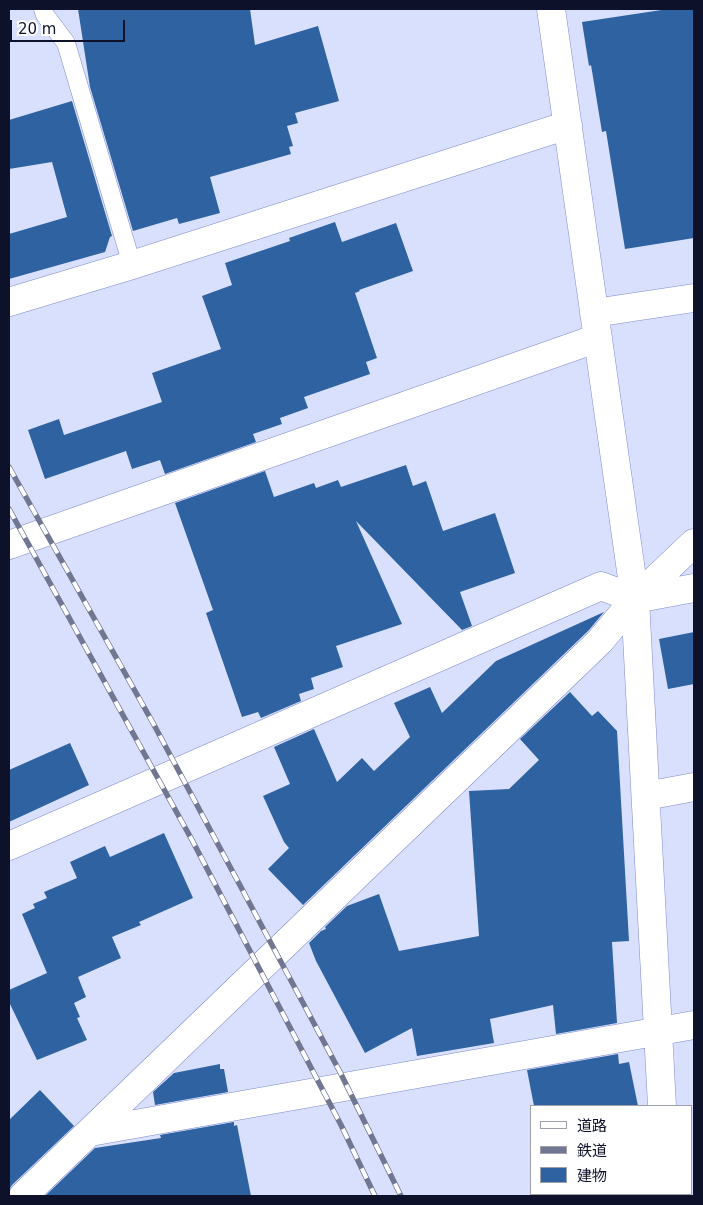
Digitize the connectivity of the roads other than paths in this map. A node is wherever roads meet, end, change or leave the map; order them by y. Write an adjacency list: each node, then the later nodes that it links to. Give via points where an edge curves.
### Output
1 (43, 9): 4 (lane, via 66,43)
2 (551, 9): 3 (street)
3 (568, 126): 4 (street); 7 (street)
4 (132, 265): 6 (street)
5 (694, 298): 7 (street)
6 (9, 302)
7 (596, 326): 9 (street); 11 (street)
8 (694, 543): 11 (street)
9 (9, 545)
10 (694, 588): 11 (street)
11 (635, 599): 13 (street); 14 (street, via 601,586); 18 (street, via 593,648)
12 (694, 787): 13 (street)
13 (646, 796): 16 (street)
14 (9, 846)
15 (694, 1025): 16 (street)
16 (658, 1032): 17 (street); 18 (street)
17 (662, 1105)
18 (90, 1132): 19 (street)
19 (23, 1196)

